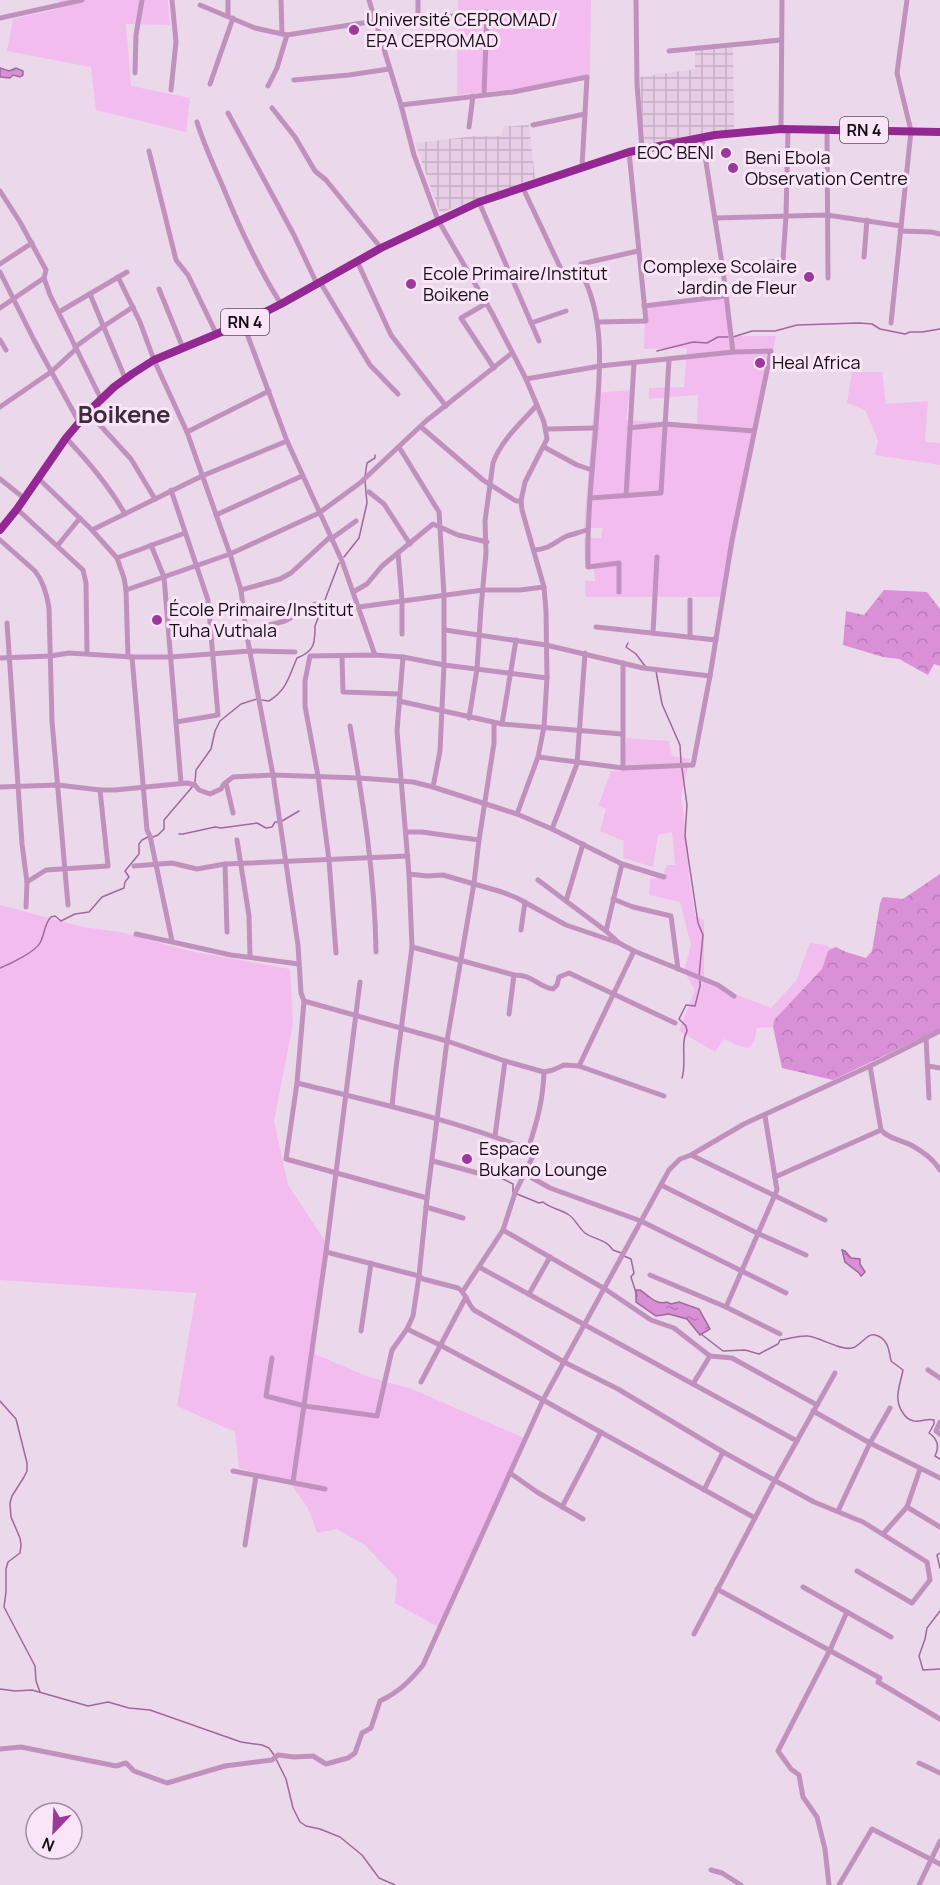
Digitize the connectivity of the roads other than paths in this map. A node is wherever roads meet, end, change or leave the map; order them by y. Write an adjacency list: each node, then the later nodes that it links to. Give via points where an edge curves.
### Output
1 (82, 0): 13 (street)
2 (142, 0): 20 (street)
3 (172, 0): 24 (street, via 176,42)
4 (228, 0): 12 (street)
5 (280, 0): 16 (street)
6 (369, 0): 15 (street)
7 (418, 0): 14 (street)
8 (636, 0): 39 (street)
9 (782, 0): 17 (street)
10 (906, 0): 36 (street, via 897,73)
11 (200, 5): 12 (street)
12 (231, 17): 16 (street); 22 (street)
13 (0, 18)
14 (418, 20): 15 (street); 25 (street, via 487,12)
15 (376, 23): 16 (street); 19 (street)
16 (284, 35): 23 (street, via 277,68)
17 (781, 40): 18 (street); 34 (street)
18 (669, 51)
19 (389, 69): 21 (street); 27 (street)
20 (135, 73)
21 (294, 80)
22 (210, 84)
23 (268, 86)
24 (171, 90)
25 (484, 95): 26 (street); 30 (street, via 587,77)
26 (473, 96): 27 (street); 33 (street)
27 (401, 105): 49 (street)
28 (272, 108): 54 (street, via 315,171)
29 (228, 113): 66 (street)
30 (585, 114): 32 (street); 42 (street)
31 (197, 122): 72 (street, via 260,272)
32 (533, 125)
33 (469, 127)
34 (784, 129): 35 (highway, RN 4); 38 (highway, RN 4); 47 (street)
35 (827, 129): 36 (highway, RN 4); 46 (street)
36 (911, 131): 37 (highway, RN 4); 51 (street)
37 (940, 132)
38 (702, 137): 39 (highway, RN 4); 48 (street)
39 (642, 149): 41 (highway, RN 4)
40 (149, 151): 83 (street, via 176,260 188,275)
41 (629, 152): 42 (highway, RN 4); 55 (street)
42 (582, 166): 43 (highway, RN 4)
43 (522, 186): 45 (highway, RN 4); 60 (street, via 561,269 567,273)
44 (0, 192): 53 (street)
45 (478, 202): 49 (highway, RN 4); 81 (street)
46 (827, 214): 47 (street); 50 (street); 65 (street)
47 (786, 216): 48 (street); 59 (street, via 783,260)
48 (715, 218): 59 (street)
49 (438, 220): 54 (highway, RN 4); 71 (street)
50 (867, 220): 51 (street); 56 (street)
51 (901, 229): 52 (street); 79 (street)
52 (940, 234)
53 (32, 243): 58 (street); 64 (street, via 46,270)
54 (381, 248): 57 (highway, RN 4)
55 (638, 251): 60 (street, via 581,264); 73 (street)
56 (864, 257)
57 (357, 261): 66 (highway, RN 4); 103 (street, via 391,335)
58 (0, 264)
59 (723, 270): 69 (street)
60 (578, 271): 78 (street, via 588,285)
61 (0, 272): 70 (street)
62 (127, 272): 63 (street)
63 (118, 277): 68 (street); 74 (street)
64 (44, 278): 70 (street); 77 (street)
65 (828, 278)
66 (319, 283): 72 (highway, RN 4); 100 (street, via 370,365)
67 (159, 289): 87 (street)
68 (90, 294): 77 (street); 82 (street)
69 (726, 296): 73 (street); 90 (street)
70 (14, 297): 75 (street); 96 (street)
71 (487, 303): 89 (street); 95 (street, via 461,318)
72 (281, 304): 80 (highway, RN 4)
73 (644, 306): 78 (street, via 646,321)
74 (133, 307): 82 (street); 91 (street)
75 (0, 308)
76 (566, 311): 81 (street)
77 (59, 312): 86 (street)
78 (598, 322): 94 (street)
79 (891, 322)
80 (243, 323): 83 (highway, RN 4); 99 (street)
81 (531, 323): 85 (street)
82 (104, 326): 86 (street); 97 (street)
83 (217, 335): 87 (highway, RN 4)
84 (0, 340): 88 (street)
85 (539, 341)
86 (76, 348): 96 (street); 101 (street)
87 (183, 348): 91 (highway, RN 4)
88 (6, 350)
89 (512, 352): 95 (street); 98 (street)
90 (733, 352): 92 (street); 112 (street, via 771,351)
91 (154, 360): 97 (highway, RN 4); 113 (street)
92 (669, 360): 93 (street); 107 (street)
93 (634, 363): 94 (street); 110 (street)
94 (600, 366): 98 (street); 109 (street)
95 (494, 369): 103 (street)
96 (51, 372): 104 (street); 106 (street)
97 (125, 378): 101 (highway, RN 4)
98 (526, 379): 102 (street)
99 (269, 391): 113 (street); 115 (street)
100 (398, 393)
101 (101, 399): 105 (highway, RN 4)
102 (537, 405): 111 (street); 123 (street, via 495,455)
103 (446, 406): 108 (street)
104 (0, 407)
105 (88, 412): 106 (highway, RN 4); 129 (street, via 131,459)
106 (80, 422): 114 (highway, RN 4)
107 (665, 424): 110 (street); 112 (street); 126 (street, via 661,493)
108 (421, 427): 116 (street); 123 (street)
109 (596, 428): 111 (street); 118 (street)
110 (630, 428): 126 (street)
111 (547, 429): 117 (street)
112 (754, 431): 175 (street)
113 (186, 432): 119 (street)
114 (66, 438): 121 (highway, RN 4); 133 (street, via 116,497)
115 (287, 441): 119 (street); 120 (street)
116 (399, 447): 132 (street); 137 (street, via 439,512)
117 (544, 447): 118 (street); 130 (street, via 525,482)
118 (592, 470): 128 (street)
119 (202, 476): 124 (street); 134 (street)
120 (302, 476): 132 (street); 134 (street)
121 (38, 478): 127 (highway, RN 4); 135 (street)
122 (0, 479): 127 (street)
123 (490, 486): 130 (street); 144 (street, via 485,521)
124 (171, 490): 129 (street); 141 (street)
125 (369, 492): 145 (street, via 384,504)
126 (626, 496): 128 (street)
127 (24, 498): 131 (highway, RN 4)
128 (590, 498): 140 (street)
129 (154, 499): 133 (street)
130 (521, 501): 148 (street)
131 (17, 509): 138 (highway, RN 4); 146 (street)
132 (319, 513): 142 (street); 149 (street)
133 (125, 514): 139 (street)
134 (216, 514): 149 (street)
135 (80, 518): 139 (street); 146 (street)
136 (356, 521): 142 (street)
137 (440, 528): 144 (street); 145 (street, via 433,524); 161 (street)
138 (0, 530)
139 (92, 530): 152 (street)
140 (587, 530): 148 (street); 160 (street, via 588,567 619,563)
141 (185, 533): 147 (street); 153 (street)
142 (330, 538): 157 (street, via 291,573); 159 (street)
143 (0, 540): 183 (street, via 35,571 46,592)
144 (487, 542): 158 (street)
145 (410, 544): 150 (street)
146 (58, 545): 179 (street, via 83,570)
147 (151, 545): 152 (street); 154 (street)
148 (534, 550): 155 (street)
149 (230, 554): 153 (street); 157 (street)
150 (398, 554): 159 (street); 162 (street)
151 (657, 557): 170 (street)
152 (117, 558): 156 (street)
153 (196, 566): 154 (street); 180 (street, via 208,600)
154 (164, 577): 156 (street); 187 (street)
155 (544, 587): 158 (street); 176 (street)
156 (126, 590): 186 (street)
157 (241, 590): 169 (street)
158 (483, 590): 161 (street); 172 (street)
159 (353, 592): 165 (street)
160 (619, 592)
161 (444, 595): 162 (street); 168 (street)
162 (402, 600): 165 (street); 171 (street)
163 (690, 600): 173 (street)
164 (315, 604): 169 (street, via 285,621)
165 (359, 607): 182 (street)
166 (6, 623): 185 (street)
167 (596, 627): 170 (street)
168 (445, 630): 172 (street); 191 (street)
169 (246, 631): 177 (street)
170 (653, 633): 173 (street)
171 (402, 634)
172 (480, 635): 174 (street); 192 (street)
173 (690, 637): 175 (street)
174 (516, 640): 176 (street); 193 (street)
175 (716, 640): 194 (street)
176 (546, 645): 181 (street); 195 (street)
177 (250, 651): 178 (street); 180 (street); 210 (street)
178 (295, 652)
179 (87, 653): 183 (street); 186 (street)
180 (213, 653): 187 (street); 200 (street, via 218,715)
181 (585, 653): 190 (street); 205 (street)
182 (375, 655): 184 (street); 188 (street)
183 (50, 656): 185 (street); 216 (street)
184 (342, 656): 196 (street, via 343,692); 211 (street, via 310,656 305,706)
185 (8, 657): 189 (street); 217 (street)
186 (130, 657): 187 (street); 219 (street)
187 (171, 657): 200 (street)
188 (403, 657): 191 (street); 196 (street)
189 (0, 658)
190 (623, 663): 194 (street); 206 (street)
191 (444, 665): 192 (street); 198 (street)
192 (477, 669): 193 (street); 199 (street)
193 (510, 674): 195 (street); 202 (street)
194 (710, 676): 209 (street, via 693,765)
195 (548, 678): 204 (street)
196 (399, 694): 197 (street)
197 (399, 701): 198 (street); 213 (street)
198 (442, 712): 199 (street); 220 (street)
199 (469, 718): 201 (street)
200 (176, 722): 214 (street)
201 (494, 723): 202 (street); 222 (street)
202 (502, 724): 204 (street)
203 (350, 726): 212 (street)
204 (544, 727): 205 (street); 207 (street)
205 (581, 730): 206 (street); 208 (street)
206 (622, 734): 209 (street)
207 (538, 758): 208 (street); 224 (street)
208 (577, 764): 209 (street); 225 (street)
209 (622, 768)
210 (273, 775): 211 (street); 215 (street, via 233,777); 233 (street)
211 (318, 776): 212 (street); 232 (street)
212 (359, 778): 213 (street); 231 (street)
213 (401, 781): 220 (street); 226 (street)
214 (181, 783): 215 (street, via 210,794); 219 (street)
215 (226, 783): 223 (street)
216 (58, 785): 217 (street); 221 (street); 239 (street)
217 (18, 786): 218 (street); 243 (street)
218 (0, 787)
219 (143, 787): 221 (street); 237 (street)
220 (433, 787): 222 (street)
221 (100, 790): 239 (street, via 108,866)
222 (484, 804): 224 (street); 228 (street)
223 (232, 813)
224 (517, 814): 225 (street)
225 (552, 829): 229 (street)
226 (406, 832): 228 (street); 230 (street)
227 (237, 840): 235 (street)
228 (479, 840): 244 (street)
229 (583, 844): 236 (street); 246 (street)
230 (408, 856): 231 (street); 240 (street)
231 (370, 858): 232 (street); 258 (street)
232 (329, 860): 233 (street); 259 (street)
233 (286, 862): 235 (street); 262 (street)
234 (225, 864): 235 (street); 237 (street, via 197,869 172,863); 252 (street)
235 (241, 864): 260 (street)
236 (622, 864): 241 (street); 245 (street)
237 (155, 865): 238 (street); 254 (street)
238 (134, 866)
239 (65, 868): 243 (street, via 46,870); 248 (street)
240 (409, 874): 244 (street, via 443,875); 256 (street)
241 (664, 877)
242 (538, 880): 246 (street)
243 (27, 882): 249 (street)
244 (474, 883): 247 (street); 261 (street)
245 (614, 899): 251 (street); 263 (street, via 671,916)
246 (566, 901): 251 (street)
247 (525, 902): 250 (street); 255 (street, via 566,925)
248 (69, 905)
249 (26, 907)
250 (521, 930)
251 (606, 931): 255 (street)
252 (227, 932)
253 (136, 934): 254 (street)
254 (172, 941): 260 (street)
255 (619, 943): 257 (street)
256 (412, 947): 261 (street); 272 (street)
257 (634, 951): 263 (street); 266 (street)
258 (376, 952)
259 (336, 953)
260 (250, 957): 262 (street)
261 (460, 960): 264 (street); 275 (street)
262 (299, 964): 268 (street)
263 (678, 969): 267 (street)
264 (514, 975): 266 (street, via 527,975 542,987 553,989 559,977 569,973); 269 (street)
265 (360, 982): 270 (street)
266 (614, 993): 271 (street); 277 (street)
267 (734, 996)
268 (304, 1001): 270 (street); 282 (street)
269 (510, 1014)
270 (356, 1016): 272 (street); 283 (street)
271 (675, 1023)
272 (402, 1028): 275 (street); 286 (street)
273 (940, 1031): 274 (street)
274 (926, 1037): 278 (street); 279 (street)
275 (447, 1041): 276 (street); 288 (street)
276 (505, 1061): 281 (street); 290 (street)
277 (579, 1066): 281 (street, via 564,1065); 284 (street)
278 (870, 1066): 287 (street); 289 (street)
279 (928, 1066): 280 (street); 285 (street)
280 (940, 1068)
281 (544, 1072): 291 (street, via 543,1096)
282 (297, 1083): 283 (street); 295 (street, via 286,1159)
283 (345, 1095): 286 (street); 295 (street)
284 (664, 1096)
285 (929, 1098)
286 (392, 1106): 288 (street)
287 (765, 1116): 292 (street); 298 (street)
288 (438, 1119): 290 (street); 293 (street)
289 (881, 1130): 294 (street, via 925,1154); 298 (street)
290 (495, 1136): 291 (street)
291 (528, 1149): 296 (street, via 535,1152)
292 (690, 1155): 299 (street, via 669,1170); 300 (street)
293 (433, 1161): 297 (street); 301 (street)
294 (940, 1170)
295 (334, 1172): 301 (street); 308 (street)
296 (525, 1174): 305 (street, via 550,1188); 306 (street)
297 (485, 1175)
298 (775, 1177): 300 (street)
299 (661, 1185): 305 (street); 307 (street)
300 (776, 1195): 304 (street); 307 (street)
301 (427, 1198): 302 (street)
302 (426, 1207): 303 (street); 315 (street)
303 (463, 1218)
304 (825, 1220)
305 (641, 1221): 313 (street); 316 (street)
306 (503, 1230): 310 (street); 312 (street)
307 (759, 1234): 309 (street); 313 (street)
308 (326, 1251): 311 (street); 336 (street)
309 (806, 1255)
310 (550, 1257): 316 (street); 319 (street)
311 (371, 1263): 315 (street); 323 (street)
312 (479, 1267): 318 (street); 319 (street)
313 (742, 1271): 317 (street); 320 (street)
314 (650, 1275): 320 (street)
315 (419, 1276): 318 (street, via 458,1288); 322 (street)
316 (605, 1289): 321 (street); 326 (street, via 651,1320 674,1328)
317 (786, 1293)
318 (464, 1294): 325 (street); 328 (street, via 474,1310)
319 (529, 1294): 321 (street)
320 (726, 1307): 324 (street)
321 (585, 1325): 328 (street); 333 (street)
322 (407, 1329): 325 (street); 336 (street, via 392,1350 377,1416)
323 (361, 1331)
324 (780, 1334)
325 (440, 1345): 332 (street); 334 (street)
326 (710, 1356): 333 (street); 335 (street, via 732,1358)
327 (272, 1358): 336 (street, via 266,1396)
328 (564, 1362): 334 (street); 344 (street, via 618,1389)
329 (928, 1370): 331 (street)
330 (835, 1373): 335 (street)
331 (940, 1378)
332 (421, 1382)
333 (693, 1384): 342 (street)
334 (543, 1400): 340 (street); 347 (street)
335 (817, 1405): 338 (street)
336 (305, 1406): 351 (street)
337 (890, 1408): 343 (street)
338 (813, 1411): 342 (street); 343 (street)
339 (940, 1422): 341 (street, via 936,1431)
340 (601, 1432): 353 (street); 354 (street)
341 (940, 1434)
342 (797, 1441): 350 (street)
343 (870, 1443): 345 (street); 356 (street)
344 (723, 1452): 350 (street); 353 (street)
345 (920, 1469): 349 (street); 355 (street)
346 (232, 1471): 348 (street)
347 (510, 1473): 354 (street); 370 (street, via 423,1665 396,1693 380,1701 371,1728 362,1733 348,1758 326,1764 313,1756 278,1755 272,1760 225,1766 167,1783 134,1771 126,1763 116,1766 21,1747)
348 (256, 1476): 351 (street); 361 (street)
349 (937, 1477)
350 (775, 1480): 356 (street); 357 (street)
351 (293, 1482): 352 (street)
352 (325, 1489)
353 (704, 1490): 357 (street)
354 (562, 1507): 358 (street)
355 (907, 1507): 359 (street); 360 (street)
356 (838, 1511): 360 (street)
357 (755, 1518): 364 (street)
358 (583, 1519)
359 (940, 1527)
360 (883, 1534): 362 (street, via 927,1562 930,1580 912,1604)
361 (245, 1545)
362 (856, 1571)
363 (803, 1587): 365 (street)
364 (717, 1589): 366 (street); 368 (street)
365 (847, 1612): 367 (street); 368 (street)
366 (694, 1634)
367 (891, 1637)
368 (830, 1650): 369 (street); 378 (street, via 778,1751 799,1774 803,1797 817,1817)
369 (940, 1719)
370 (0, 1749)
371 (919, 1763): 372 (street)
372 (940, 1773)
373 (940, 1841): 374 (street)
374 (932, 1859): 375 (street); 379 (street, via 873,1829); 380 (street)
375 (940, 1864)
376 (711, 1870): 377 (street)
377 (741, 1885)
378 (829, 1885)
379 (839, 1885)
380 (919, 1885)

